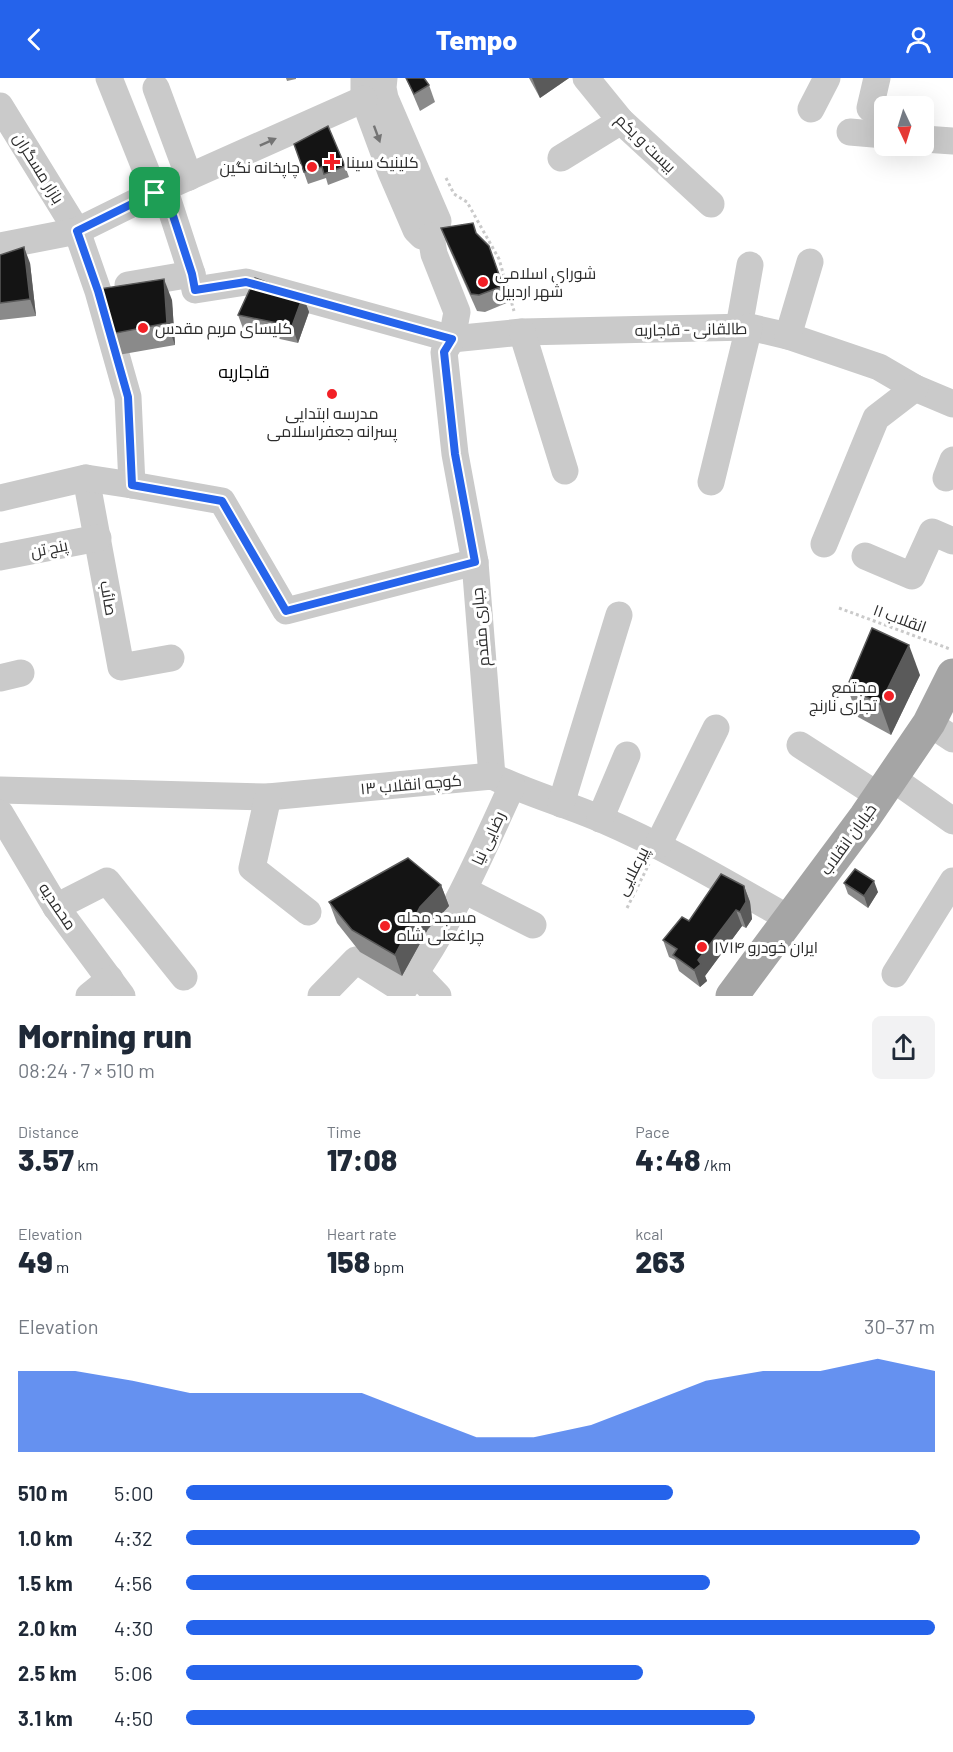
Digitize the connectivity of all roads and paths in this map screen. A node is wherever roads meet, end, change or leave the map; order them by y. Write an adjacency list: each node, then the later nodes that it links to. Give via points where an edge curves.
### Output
1 (109, 78): 19 (street)
2 (384, 78): 22 (street, جباری مقدم, via 385,98 438,221)
3 (586, 78): 11 (street, بیست و یکم)
4 (827, 78): 10 (street)
5 (877, 78): 9 (street)
6 (156, 88): 18 (street)
7 (364, 89): 18 (street, one-way to 7); 22 (street, one-way to 22, via 391,172 416,230 422,236)
8 (0, 106): 21 (street, بازار مسگران)
9 (870, 108)
10 (811, 109)
11 (621, 121): 16 (street); 20 (street, بیست و یکم)
12 (850, 132): 13 (street)
13 (874, 134)
14 (934, 140): 15 (street)
15 (953, 141)
16 (561, 158)
17 (443, 173): 29 (path, via 454,194 467,202 499,260)
18 (189, 177): 19 (street)
19 (159, 190): 21 (street); 26 (street)
20 (711, 204)
21 (77, 231): 23 (street); 27 (street, بازار مسگران)
22 (431, 236): 31 (street, جباری مقدم, via 457,312)
23 (0, 246)
24 (810, 262): 30 (street)
25 (750, 265): 28 (street)
26 (192, 274): 27 (street); 31 (street, طالقانی - قاجاریه, via 195,290 246,282)
27 (98, 291): 37 (street, بازار مسگران, via 128,397)
28 (744, 327): 29 (street, طالقانی - قاجاریه); 30 (street, طالقانی - قاجاریه); 36 (street)
29 (522, 332): 31 (street, طالقانی - قاجاریه); 34 (street)
30 (788, 336): 32 (street, طالقانی - قاجاریه, via 879,367)
31 (452, 339): 44 (street, جباری مقدم, via 444,352 455,454)
32 (915, 388): 33 (street, طالقانی - قاجاریه); 41 (street, via 876,417)
33 (953, 404)
34 (566, 471)
35 (86, 478): 37 (street); 38 (street); 39 (street, صائب)
36 (711, 482)
37 (132, 485): 44 (street, via 222,501 286,611)
38 (0, 498)
39 (98, 538): 43 (street, پنج تن); 48 (street, صائب, via 121,667)
40 (953, 542): 42 (street, via 932,532 912,576)
41 (824, 544)
42 (865, 556)
43 (0, 557)
44 (475, 562): 54 (street, جباری مقدم)
45 (839, 608): 47 (path, انقلاب ۱۱)
46 (619, 615): 58 (street)
47 (953, 650)
48 (171, 658)
49 (953, 675): 51 (main road, خیابان انقلاب)
50 (716, 728): 62 (street)
51 (941, 731): 55 (main road, خیابان انقلاب)
52 (800, 745): 55 (street)
53 (627, 755): 60 (street)
54 (502, 781): 57 (street, کوچه انقلاب ۱۳); 58 (street, کوچه انقلاب ۱۳); 64 (street, رضایی نیا)
55 (885, 787): 61 (street); 68 (main road, خیابان انقلاب)
56 (0, 790): 57 (street, کوچه انقلاب ۱۳)
57 (268, 797): 67 (street, via 252,868)
58 (561, 804): 60 (street, کوچه انقلاب ۱۳)
59 (0, 813): 65 (street, محمدیه)
60 (600, 819): 62 (street, کوچه انقلاب ۱۳)
61 (953, 821)
62 (658, 845): 66 (path, پیرعلایی); 68 (street, کوچه انقلاب ۱۳)
63 (953, 881): 71 (street)
64 (464, 890): 69 (street); 70 (street, رضایی نیا)
65 (56, 907): 72 (street, via 107,881); 73 (street, محمدیه)
66 (627, 908)
67 (308, 912)
68 (790, 919): 77 (main road, خیابان انقلاب)
69 (533, 925)
70 (416, 973): 75 (street, رضایی نیا, via 403,990 356,960); 76 (street)
71 (895, 974)
72 (184, 977)
73 (116, 987): 74 (street)
74 (89, 996)
75 (321, 996)
76 (438, 996)
77 (732, 996)

